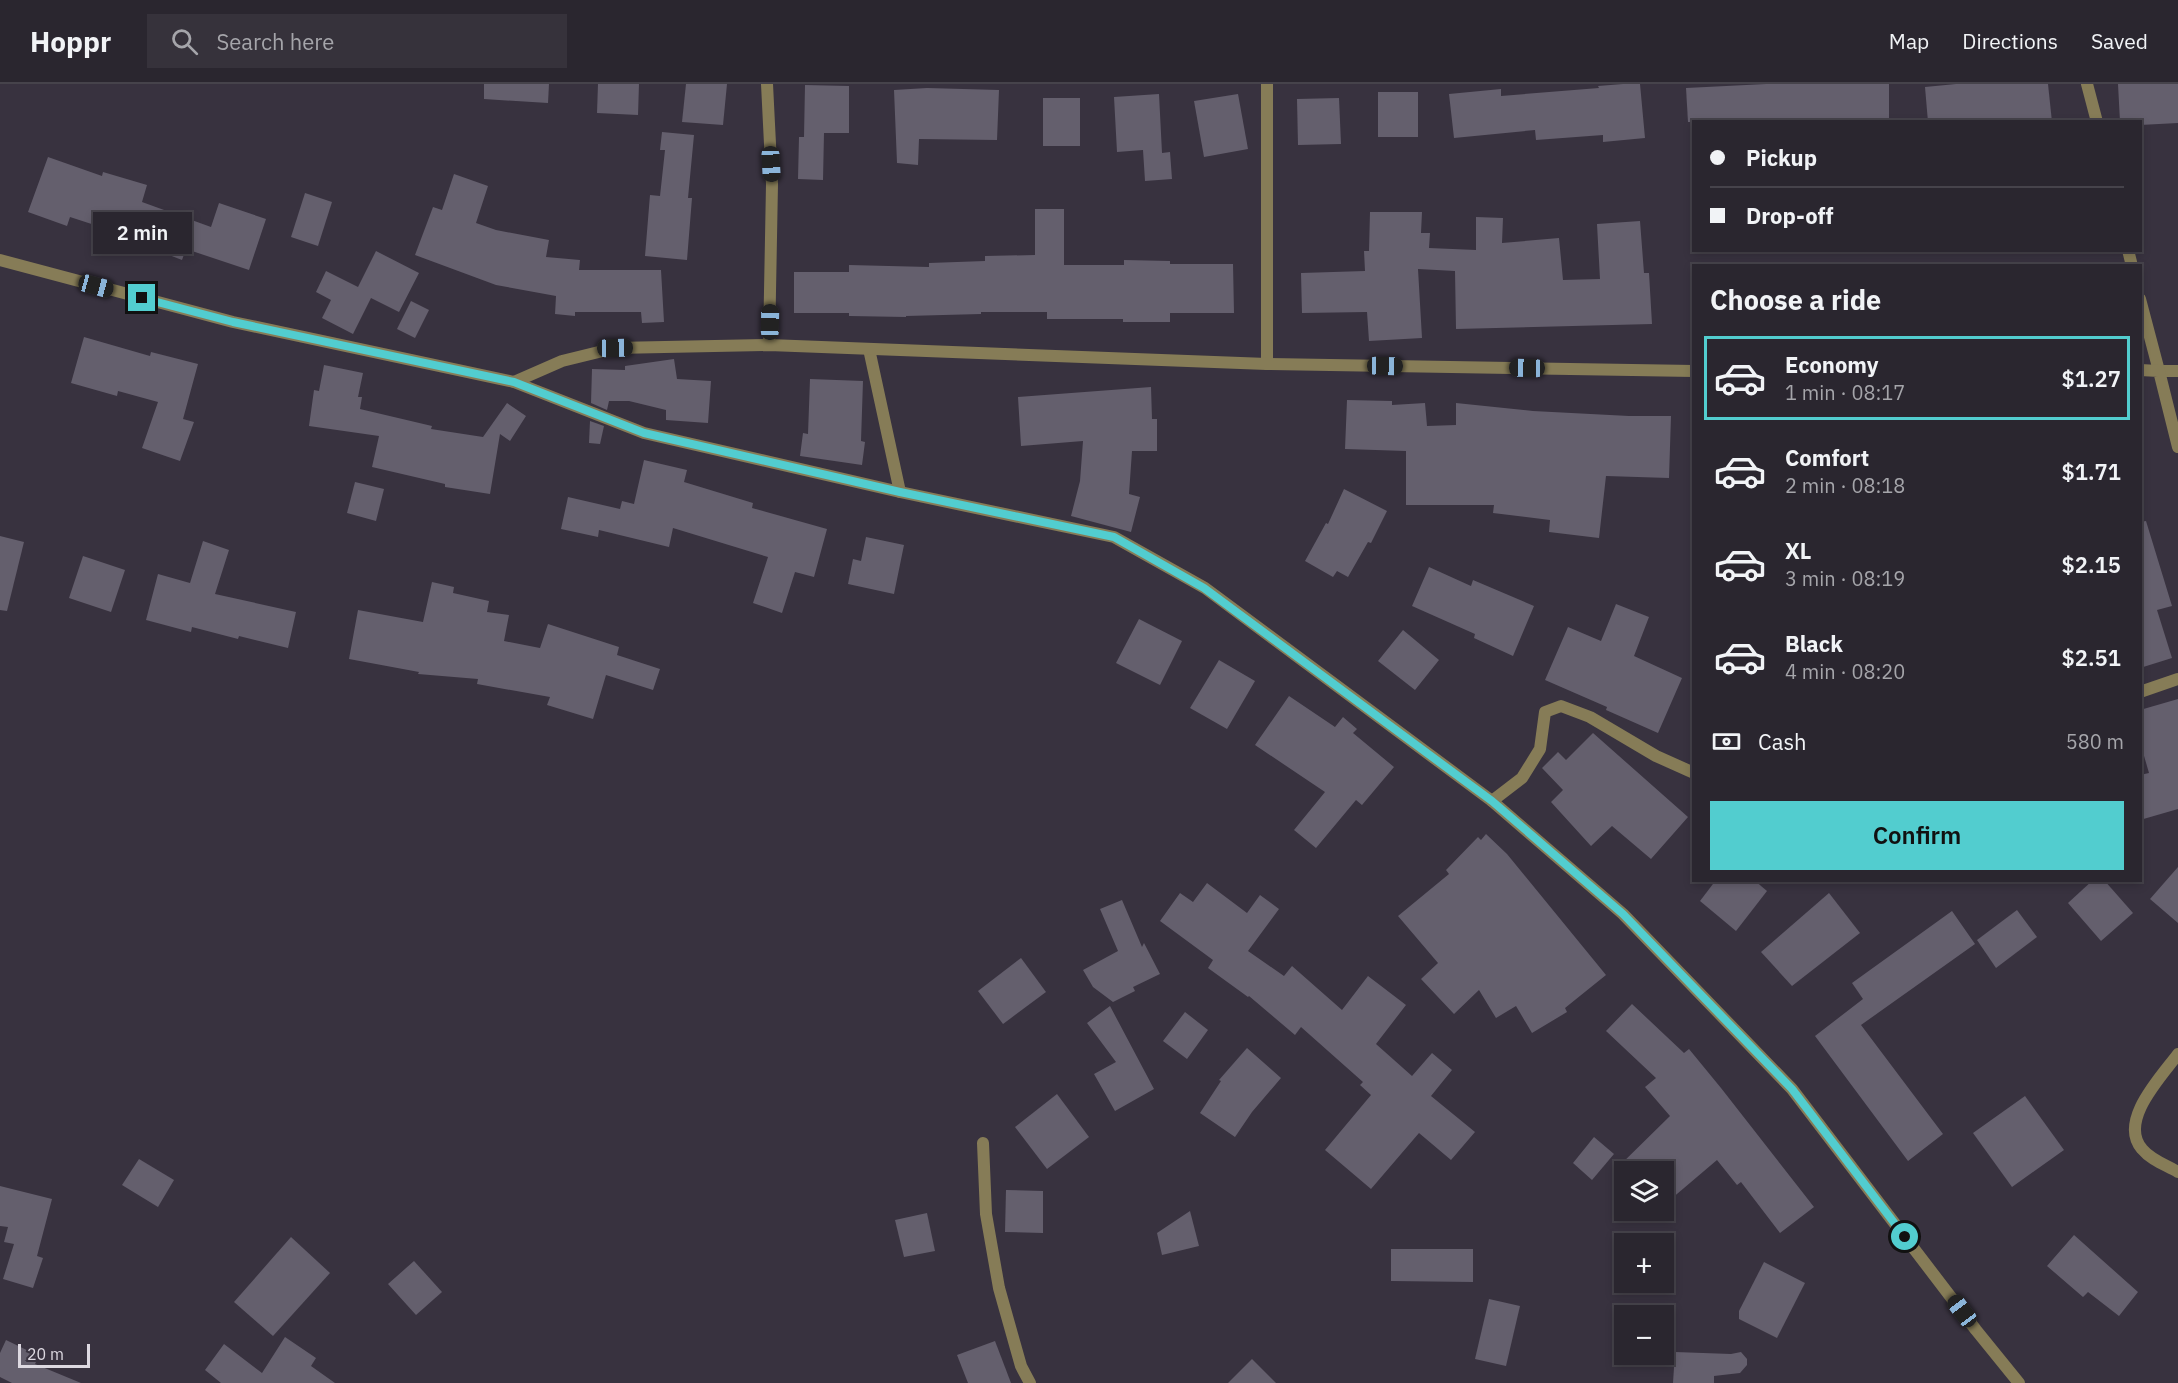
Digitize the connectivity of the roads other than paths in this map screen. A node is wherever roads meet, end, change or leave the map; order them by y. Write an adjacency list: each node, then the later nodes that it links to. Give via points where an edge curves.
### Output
1 (767, 84): 7 (street, via 772,184)
2 (1267, 84): 9 (street)
3 (2088, 84): 4 (street)
4 (2097, 120)
5 (0, 260): 14 (street, via 233,322)
6 (2142, 307): 13 (street)
7 (769, 345): 8 (street); 14 (street, via 615,348 562,361)
8 (869, 349): 9 (street); 16 (street)
9 (1268, 364): 12 (street)
10 (2142, 370): 13 (street)
11 (2178, 370): 13 (street)
12 (1692, 371)
13 (2159, 371): 15 (street)
14 (514, 382): 16 (street, via 644,433)
15 (2178, 447)
16 (900, 492): 20 (street, via 1114,537 1204,588)
17 (2178, 680): 18 (street)
18 (2142, 691)
19 (1692, 772): 20 (street, via 1590,717 1561,706 1545,712 1540,749 1522,778)
20 (1492, 801): 25 (street, via 1623,914 1792,1089)
21 (2178, 1054): 23 (street, via 2137,1113 2134,1135 2153,1159)
22 (983, 1143): 24 (street, via 986,1214 999,1288 1021,1366)
23 (2178, 1172)
24 (1030, 1383)
25 (2019, 1383)

